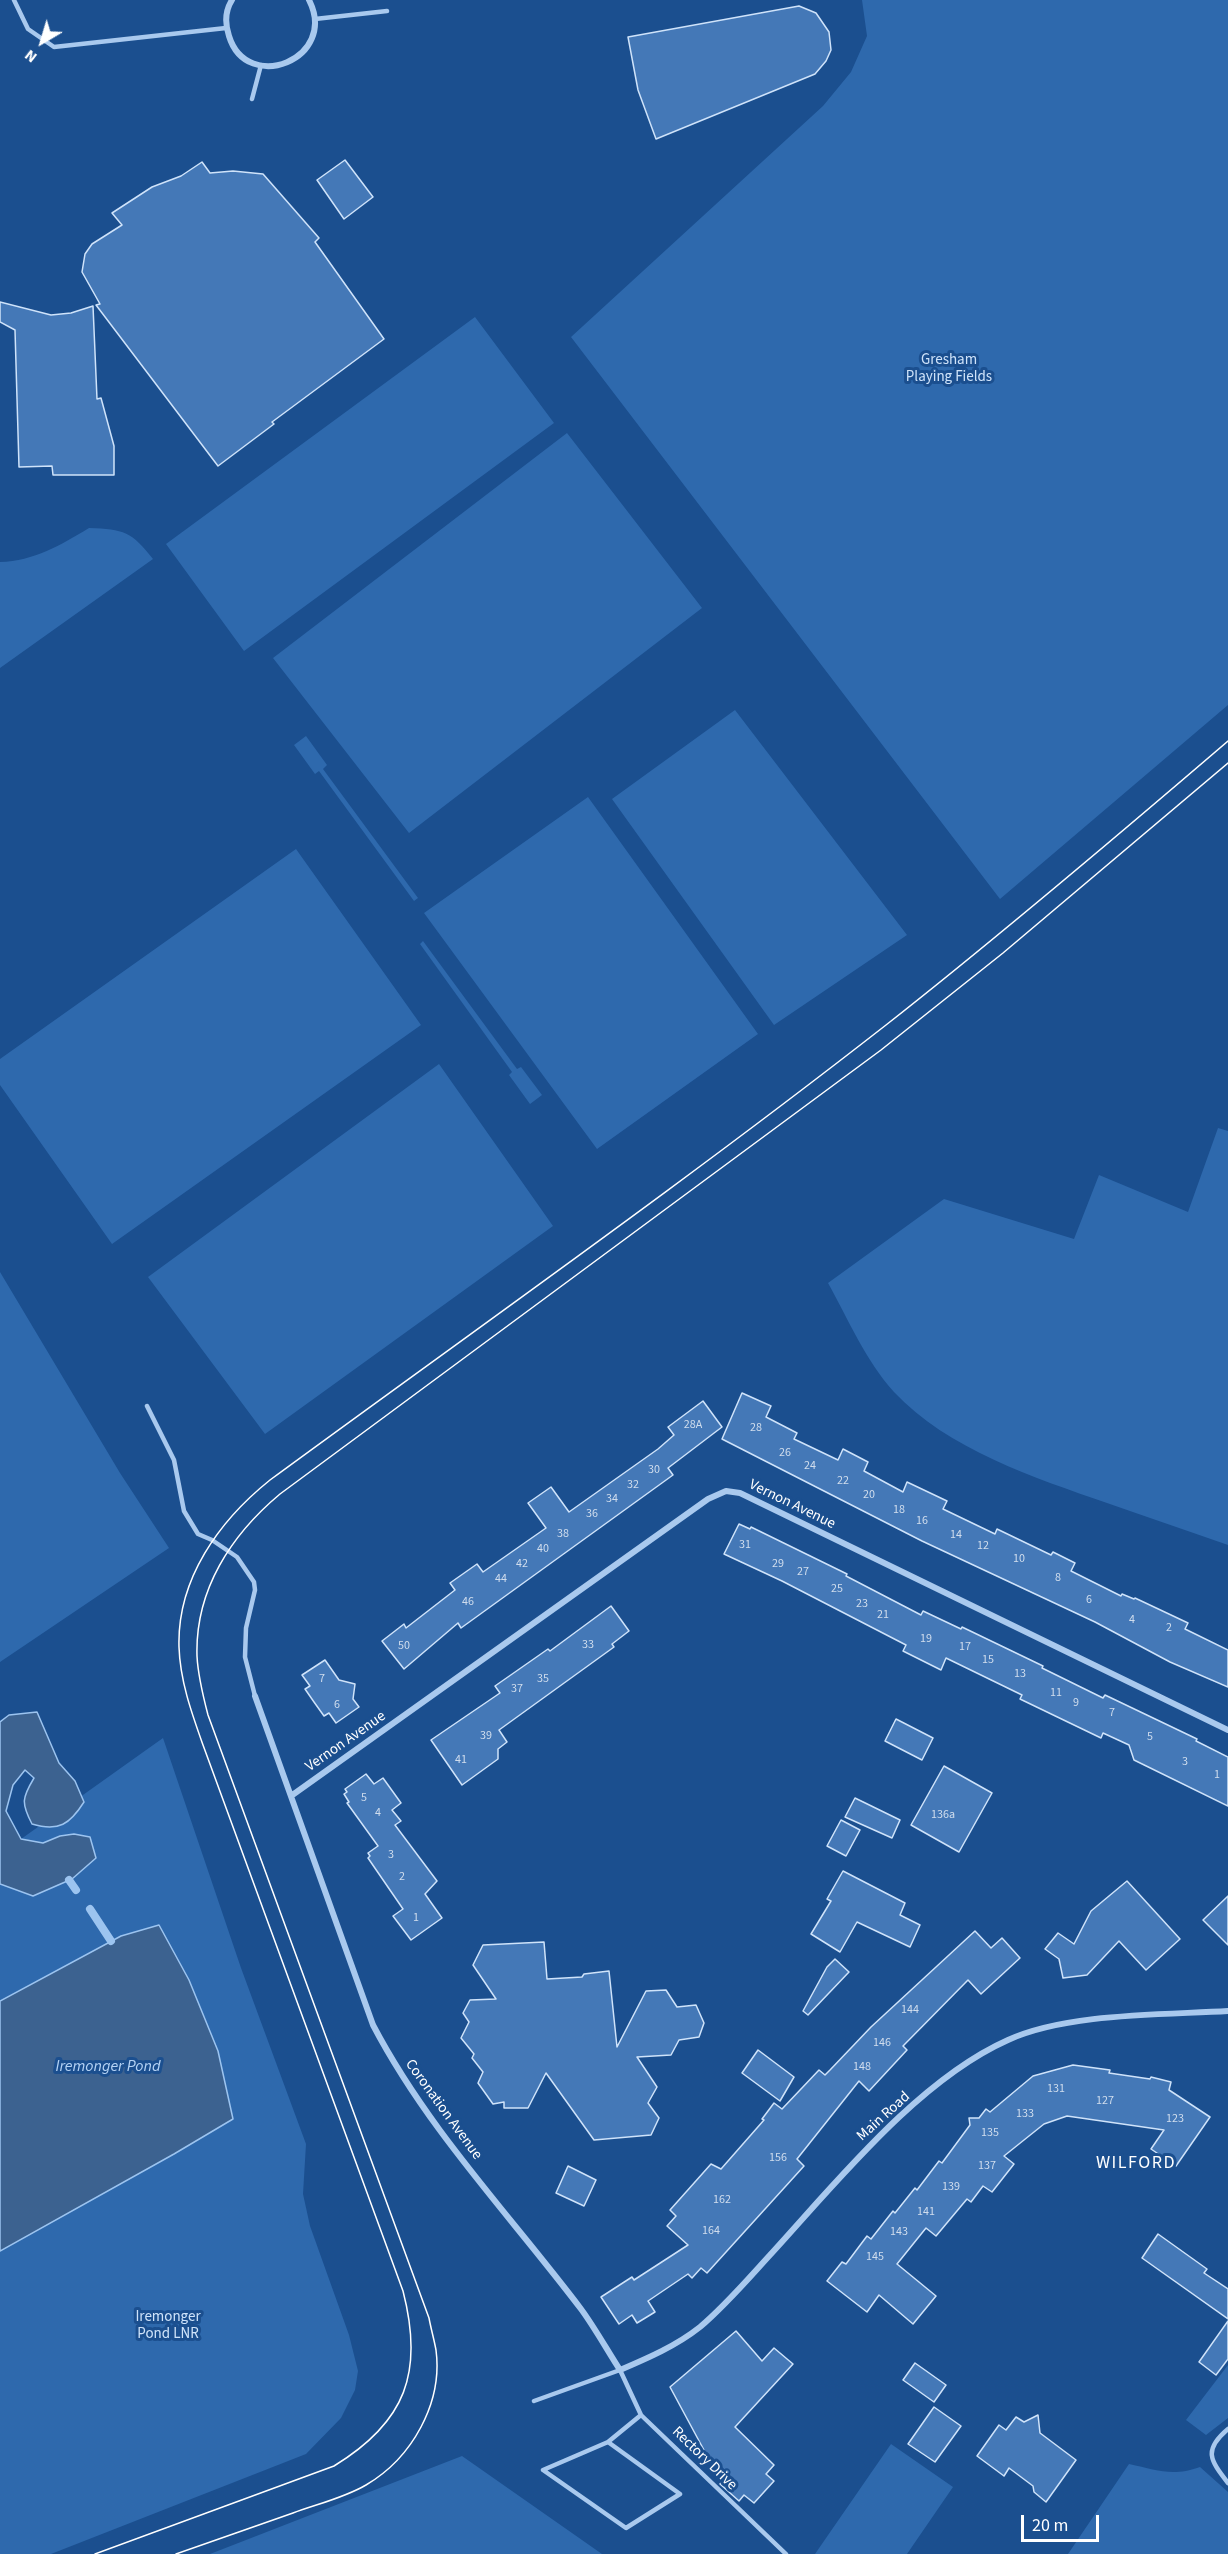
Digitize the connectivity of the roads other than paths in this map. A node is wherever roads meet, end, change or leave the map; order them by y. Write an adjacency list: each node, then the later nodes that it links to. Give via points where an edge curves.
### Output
1 (14, 0): 6 (lane, via 28,29 54,46)
2 (232, 0): 6 (street)
3 (309, 0): 5 (street)
4 (387, 11): 5 (lane)
5 (315, 19): 7 (street, via 314,34 301,55 288,63)
6 (226, 28): 7 (street, via 240,55)
7 (261, 66): 8 (lane)
8 (252, 99)
9 (147, 1406): 10 (lane, via 174,1460 184,1511 198,1534 237,1557 254,1582 245,1657)
10 (255, 1696): 12 (street, Coronation Avenue)
11 (1228, 1730): 12 (street, Vernon Avenue, via 740,1493 726,1491 708,1499)
12 (291, 1796): 14 (street, Coronation Avenue, via 373,2025 389,2055 438,2130 583,2312)
13 (1228, 2011): 14 (street, Main Road, via 1105,2018 1040,2029 1009,2039 977,2056 863,2153 700,2326 656,2354)
14 (621, 2370): 15 (lane); 16 (lane, Rectory Drive)
15 (534, 2401)
16 (641, 2415): 18 (lane); 20 (lane, Rectory Drive)
17 (1228, 2429): 19 (lane, via 1211,2446 1214,2462)
18 (608, 2442): 18 (lane, via 671,2488 680,2494 626,2528 543,2470)
19 (1228, 2483)
20 (786, 2554)

